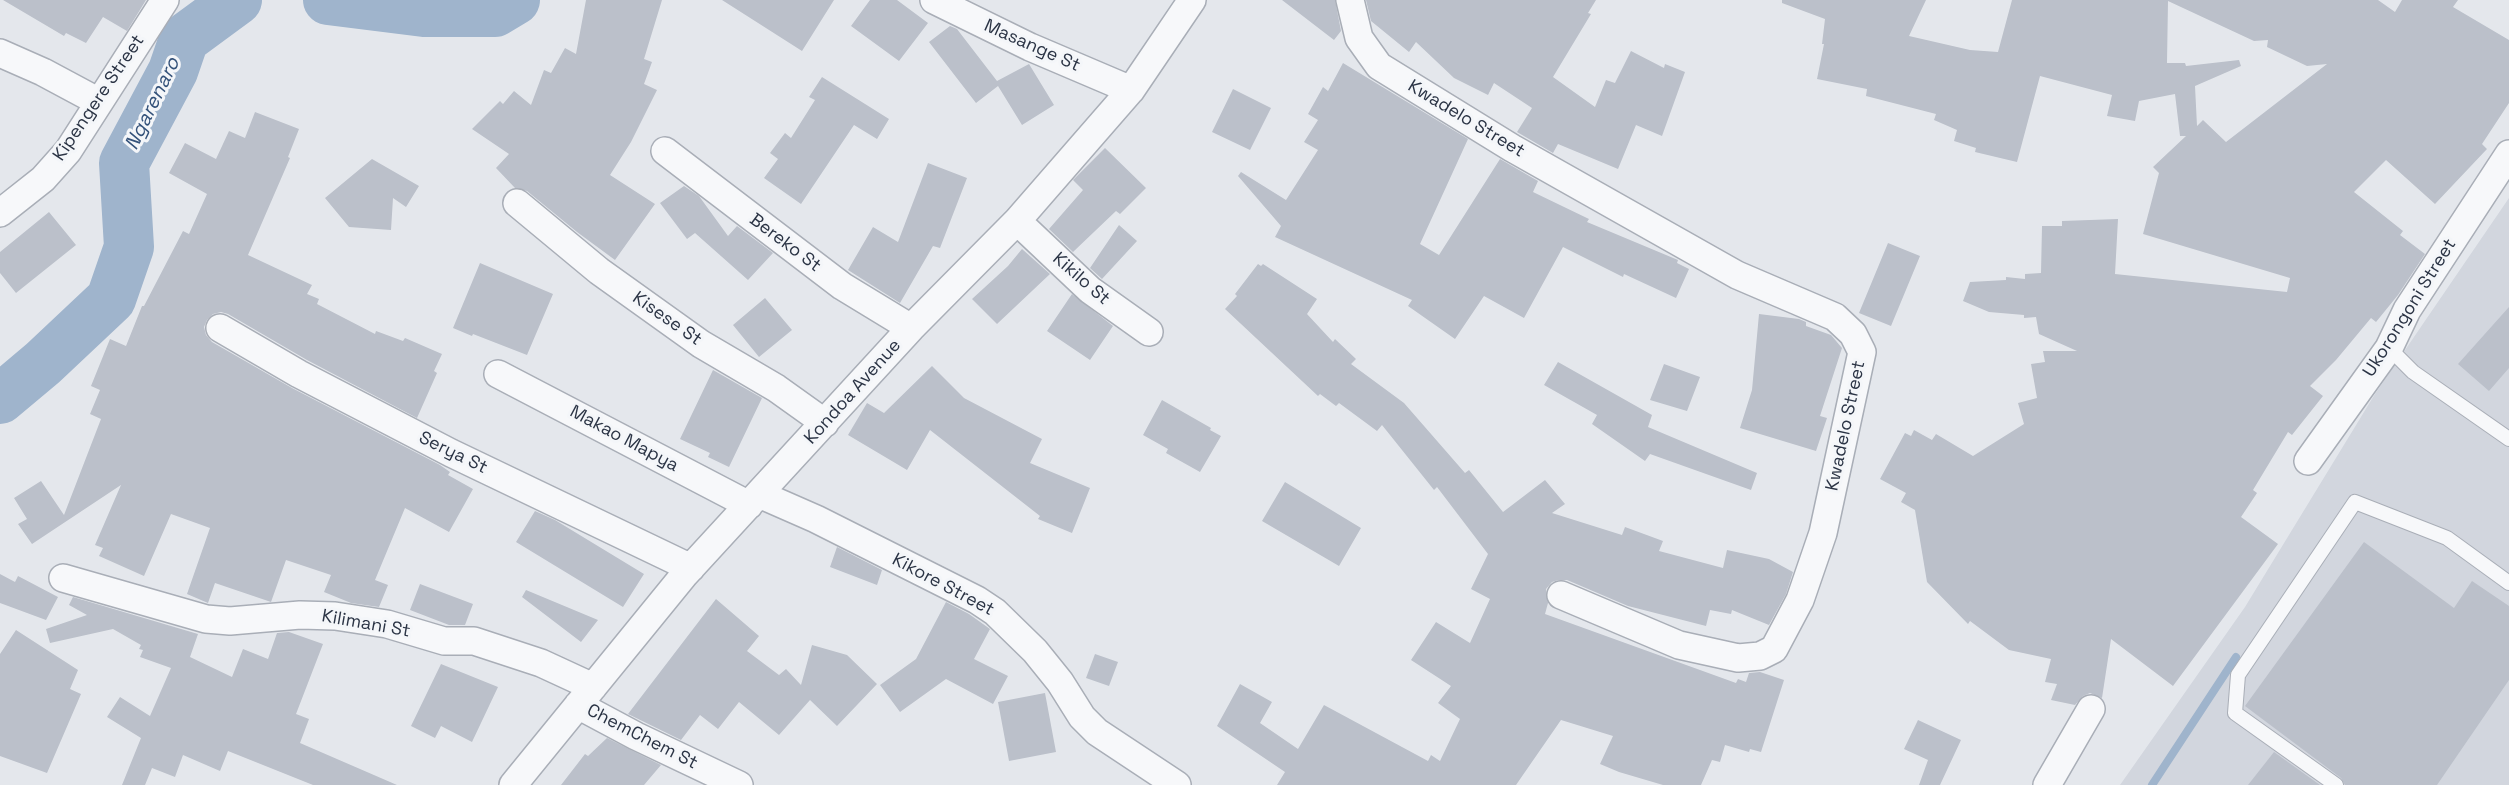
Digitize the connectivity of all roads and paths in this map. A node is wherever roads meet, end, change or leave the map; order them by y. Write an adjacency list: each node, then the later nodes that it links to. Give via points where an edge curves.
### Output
1 (165, 0): 7 (street, Kipengere Street)
2 (934, 0): 6 (street, Masange St)
3 (1192, 0): 6 (street, Kondoa Avenue)
4 (1350, 0): 25 (street, Kwadelo Street, via 1359,38 1379,66 1503,143 1737,275 1835,317 1853,334 1862,352 1823,533 1800,600 1773,649 1760,656 1738,658 1679,645)
5 (0, 53): 7 (street)
6 (1131, 90): 12 (street, Kondoa Avenue)
7 (99, 102): 11 (street, Kipengere Street, via 56,165)
8 (665, 151): 13 (street, Bereko St, via 842,286)
9 (2509, 154): 16 (street, Ukorongoni Street, via 2407,310)
10 (518, 202): 18 (street, Kisese St, via 599,271)
11 (0, 213)
12 (1017, 221): 13 (street, Kondoa Avenue); 15 (street, Kikilo St, via 1090,290)
13 (911, 327): 18 (street, Kondoa Avenue)
14 (220, 328): 22 (street, Serya St, via 451,453)
15 (1149, 332)
16 (2389, 348): 19 (lane, via 2413,372); 20 (street, Ukorongoni Street)
17 (498, 374): 21 (street, Makao Mapya)
18 (825, 423): 21 (street, Kondoa Avenue)
19 (2509, 439)
20 (2308, 461)
21 (754, 500): 22 (street, Kondoa Avenue); 30 (street, Kikore Street, via 816,519 995,612 1035,651 1097,732)
22 (691, 568): 26 (street, Kondoa Avenue)
23 (63, 578): 26 (street, Kilimani St, via 206,619 335,616 387,624 444,641 474,641 541,663)
24 (2509, 583): 32 (lane, via 2447,538 2355,502 2238,675 2235,713)
25 (1561, 595)
26 (585, 696): 28 (street, Kondoa Avenue); 29 (street, ChemChem St, via 636,736)
27 (2091, 709): 31 (street)
28 (513, 785)
29 (739, 785)
30 (1176, 785)
31 (2048, 785)
32 (2336, 785)

